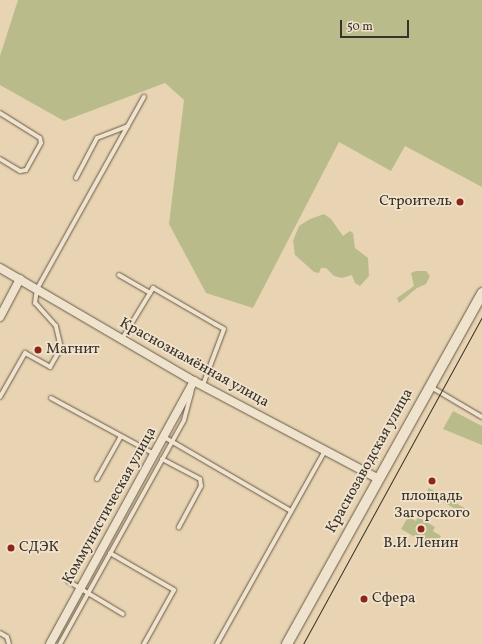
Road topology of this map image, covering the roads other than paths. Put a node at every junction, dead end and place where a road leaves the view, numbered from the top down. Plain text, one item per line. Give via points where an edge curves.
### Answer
1 (144, 97) dead end
2 (0, 113) edge
3 (129, 126) junction
4 (0, 159) edge
5 (76, 178) dead end
6 (0, 268) edge
7 (119, 275) dead end
8 (20, 279) junction
9 (37, 289) junction
10 (150, 293) junction
11 (482, 293) edge
12 (0, 317) edge
13 (122, 339) junction
14 (194, 381) junction
15 (203, 385) junction
16 (429, 386) junction
17 (0, 397) edge
18 (52, 398) dead end
19 (482, 417) edge
20 (121, 436) junction
21 (164, 437) junction
22 (172, 442) junction
23 (325, 451) junction
24 (154, 454) junction
25 (162, 459) junction
26 (376, 478) junction
27 (97, 479) dead end
28 (291, 511) junction
29 (178, 527) dead end
30 (110, 553) junction
31 (68, 581) dead end
32 (80, 589) junction
33 (88, 593) junction
34 (123, 614) dead end
35 (0, 633) edge
36 (8, 644) edge
37 (50, 644) edge
38 (60, 644) edge
39 (144, 644) edge
40 (217, 644) edge
41 (286, 644) edge

1 - 3 lane
2 - 4 lane via 40,138 41,143 26,170 20,171
3 - 5 lane via 97,138
3 - 9 lane
6 - 8 street, Краснознамённая улица
7 - 10 lane
8 - 9 street, Краснознамённая улица
8 - 12 street
9 - 13 street, Краснознамённая улица
9 - 17 lane via 35,303 56,326 61,348 50,367 25,353
10 - 13 lane
10 - 15 lane via 153,288 224,329
11 - 16 street, Краснозаводская улица
13 - 14 street, Краснознамённая улица
14 - 15 street, Краснознамённая улица
14 - 21 street, Коммунистическая улица
14 - 22 lane via 184,420
15 - 23 street, Краснознамённая улица
16 - 19 lane
16 - 26 street, Краснозаводская улица
18 - 20 lane
20 - 24 lane
20 - 27 lane
21 - 22 lane
21 - 24 street, Коммунистическая улица
22 - 25 lane
22 - 28 lane
23 - 26 street, Краснознамённая улица
23 - 28 lane
24 - 32 street, Коммунистическая улица
25 - 29 lane via 200,479 201,486
25 - 30 lane
26 - 41 street, Краснозаводская улица
28 - 40 lane
30 - 33 lane
30 - 39 lane via 174,590
31 - 32 lane
32 - 33 lane
32 - 37 street, Коммунистическая улица
33 - 34 lane
33 - 38 lane
35 - 36 lane via 7,638

